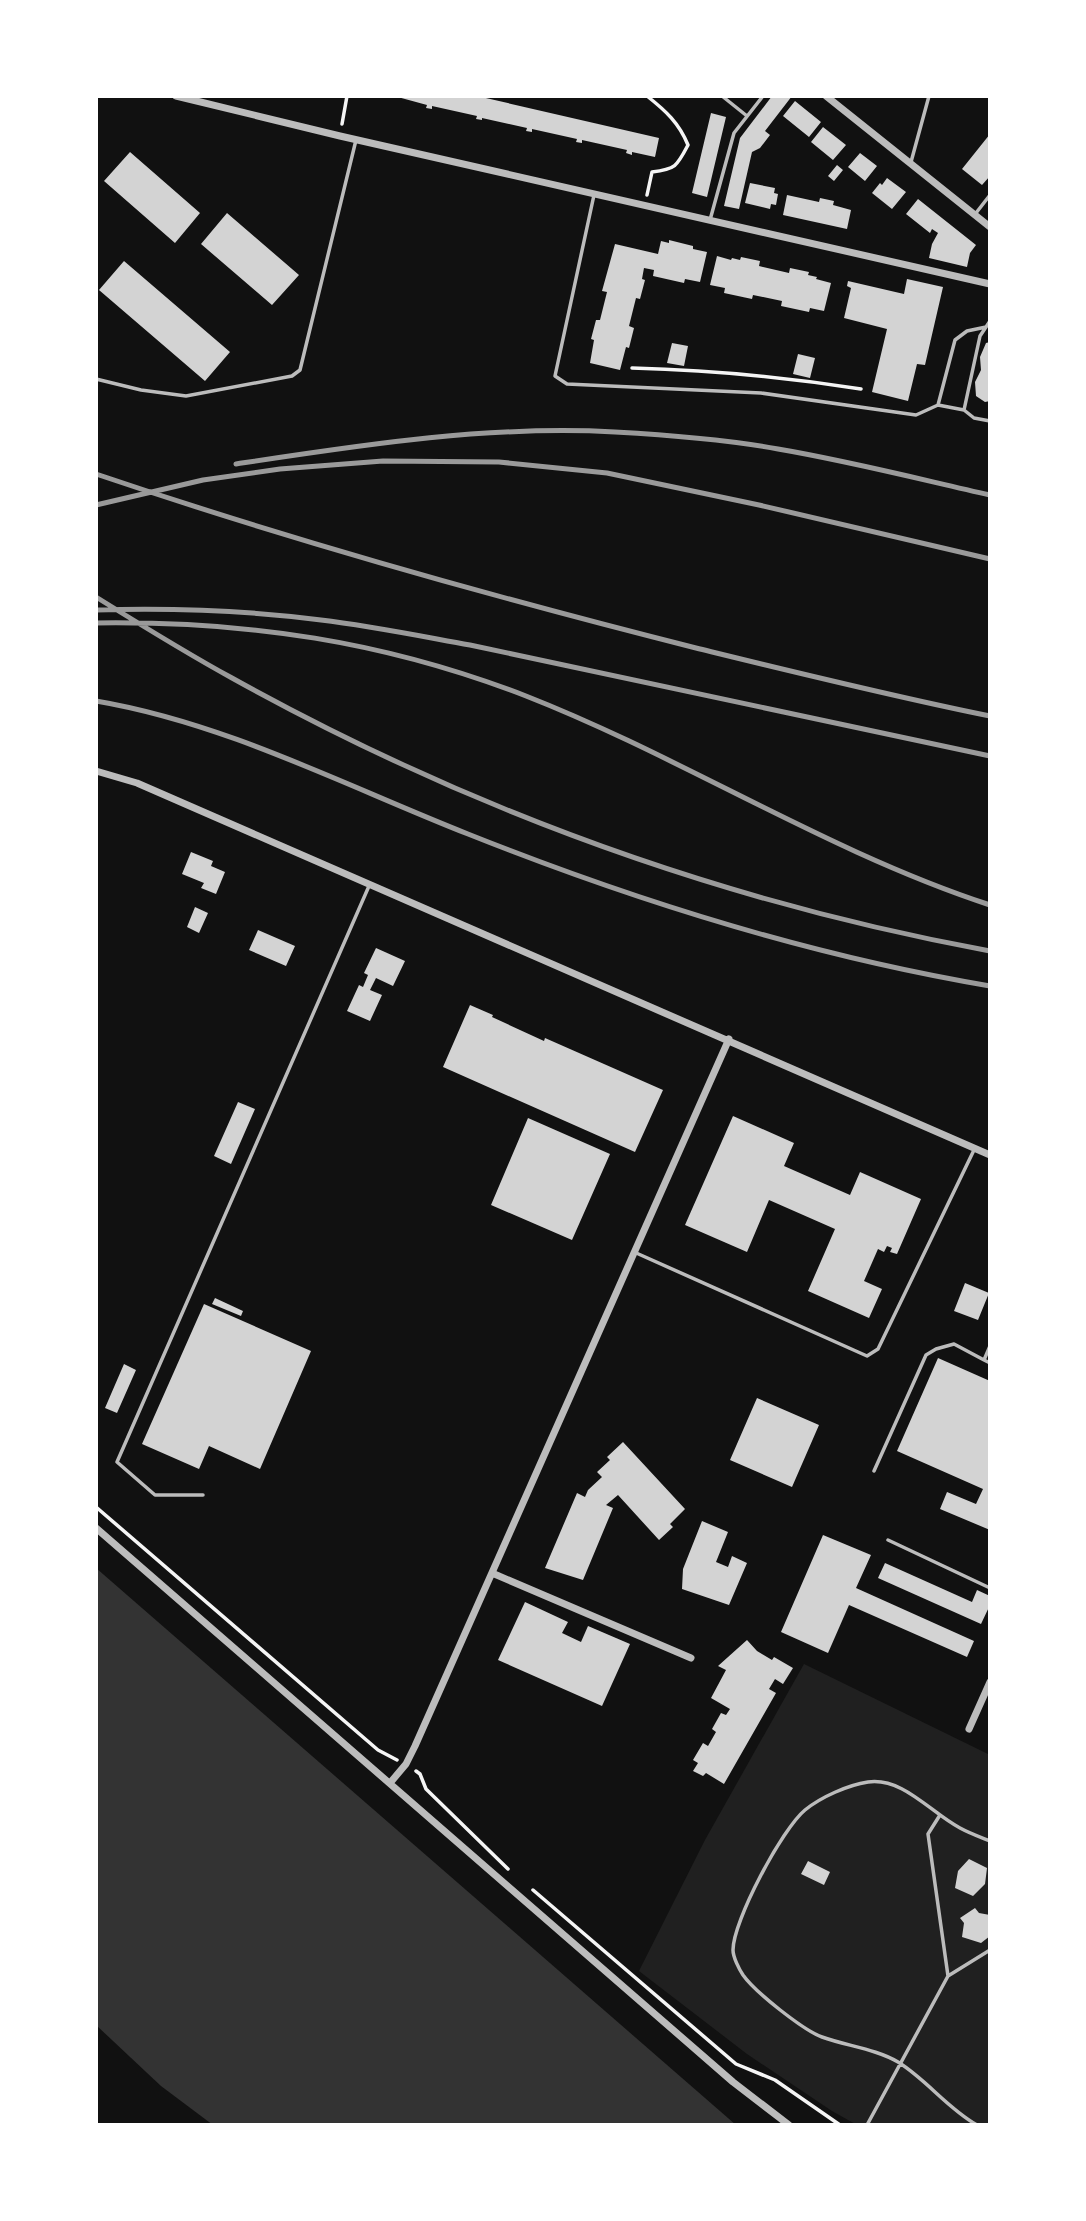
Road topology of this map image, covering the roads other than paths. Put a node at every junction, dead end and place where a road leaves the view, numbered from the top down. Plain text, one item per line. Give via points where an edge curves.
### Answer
1 (176, 96) edge
2 (722, 96) edge
3 (764, 96) edge
4 (825, 96) edge
5 (929, 96) edge
6 (747, 116) junction
7 (356, 140) junction
8 (911, 164) junction
9 (594, 193) junction
10 (990, 195) edge
11 (974, 215) junction
12 (710, 220) junction
13 (990, 227) edge
14 (990, 284) edge
15 (990, 321) edge
16 (986, 327) junction
17 (96, 379) edge
18 (938, 405) junction
19 (964, 410) junction
20 (990, 421) edge
21 (96, 771) edge
22 (370, 884) junction
23 (729, 1039) junction
24 (975, 1148) junction
25 (990, 1155) edge
26 (634, 1252) junction
27 (990, 1346) edge
28 (984, 1360) junction
29 (990, 1363) edge
30 (874, 1471) dead end
31 (203, 1495) dead end
32 (96, 1528) edge
33 (888, 1540) dead end
34 (492, 1573) junction
35 (990, 1588) edge
36 (691, 1658) dead end
37 (990, 1682) edge
38 (969, 1729) dead end
39 (390, 1783) junction
40 (940, 1815) junction
41 (990, 1841) edge
42 (990, 1950) edge
43 (948, 1976) junction
44 (901, 2065) junction
45 (789, 2125) edge
46 (866, 2125) edge
47 (977, 2125) edge

1 - 7 street
2 - 6 lane
3 - 6 lane
4 - 8 street
5 - 8 lane
6 - 12 lane via 734,133
7 - 9 street
7 - 17 lane via 300,370 292,376 186,396
8 - 11 street
9 - 12 street
9 - 18 lane via 555,376 567,384 761,393 916,415
10 - 11 lane
11 - 13 street
12 - 14 street
15 - 16 lane
16 - 18 lane via 967,331 955,340
16 - 19 lane
18 - 19 lane
19 - 20 lane
21 - 22 street via 137,783
22 - 23 street
22 - 31 lane via 117,1462 155,1495
23 - 24 street
23 - 26 street
24 - 25 street
24 - 26 lane via 878,1349 867,1356
26 - 34 street
27 - 28 lane
28 - 29 lane
28 - 30 lane via 954,1344 926,1354
32 - 39 street
33 - 35 lane
34 - 36 street
34 - 39 street via 405,1764
37 - 38 street
39 - 45 street via 733,2082
40 - 41 lane
40 - 43 lane via 928,1834
40 - 44 lane via 893,1783 868,1782 806,1809 788,1827 760,1876 734,1944 743,1975 792,2018 819,2036
42 - 43 lane
43 - 44 lane
44 - 46 lane
44 - 47 lane

